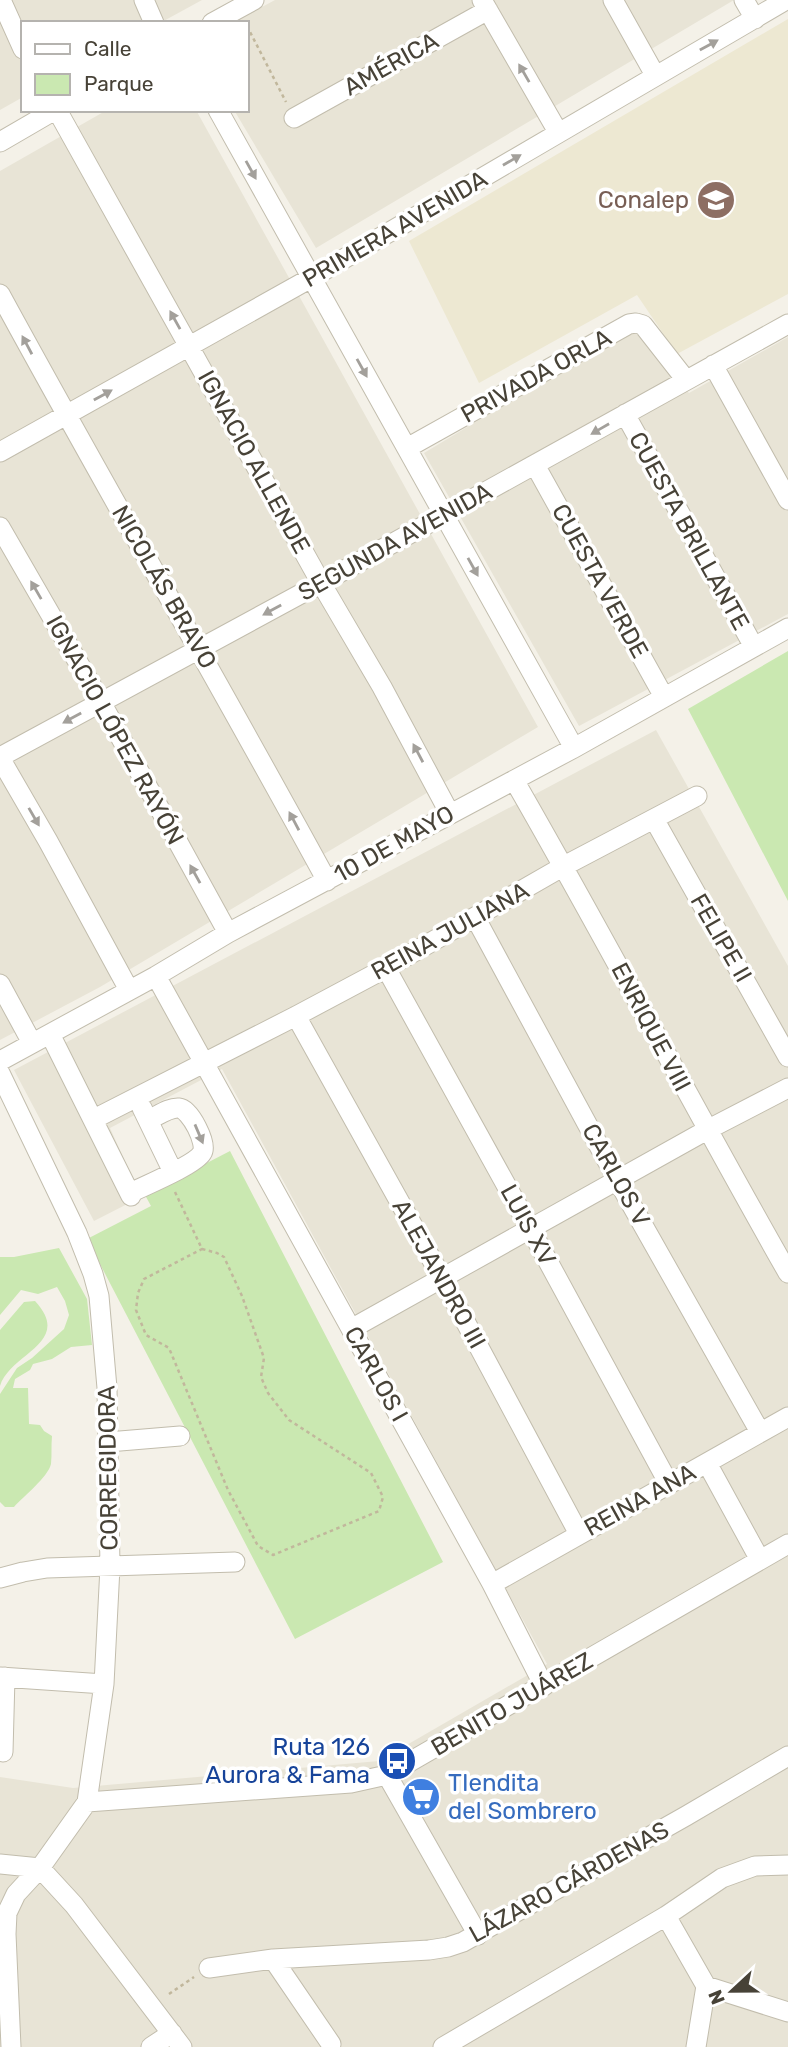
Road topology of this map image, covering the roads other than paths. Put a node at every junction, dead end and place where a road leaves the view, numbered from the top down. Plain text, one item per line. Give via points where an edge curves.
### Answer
1 (1, 0) edge
2 (145, 0) edge
3 (254, 0) edge
4 (613, 0) edge
5 (744, 0) edge
6 (786, 0) edge
7 (485, 5) edge
8 (755, 19) junction
9 (154, 21) edge
10 (216, 21) edge
11 (21, 45) edge
12 (655, 75) junction
13 (52, 112) edge
14 (57, 112) edge
15 (219, 112) edge
16 (294, 118) road end
17 (558, 132) junction
18 (0, 142) edge
19 (311, 278) junction
20 (0, 294) edge
21 (788, 324) edge
22 (190, 347) junction
23 (713, 365) junction
24 (686, 380) junction
25 (625, 414) junction
26 (66, 415) junction
27 (407, 448) junction
28 (0, 452) edge
29 (535, 465) junction
30 (788, 500) edge
31 (444, 514) junction
32 (0, 527) edge
33 (321, 583) junction
34 (788, 628) edge
35 (754, 648) junction
36 (200, 649) junction
37 (664, 697) junction
38 (101, 702) junction
39 (573, 748) junction
40 (0, 758) edge
41 (514, 780) junction
42 (697, 796) dead end
43 (450, 814) junction
44 (654, 819) junction
45 (564, 866) junction
46 (327, 881) junction
47 (475, 917) junction
48 (228, 933) junction
49 (386, 968) junction
50 (156, 976) junction
51 (0, 984) edge
52 (130, 990) junction
53 (296, 1016) junction
54 (50, 1034) junction
55 (32, 1043) junction
56 (788, 1057) edge
57 (0, 1060) edge
58 (204, 1064) junction
59 (0, 1073) edge
60 (788, 1088) edge
61 (137, 1098) junction
62 (94, 1119) junction
63 (148, 1120) junction
64 (707, 1130) junction
65 (170, 1173) junction
66 (618, 1181) junction
67 (531, 1230) junction
68 (788, 1273) edge
69 (442, 1278) junction
70 (351, 1329) junction
71 (788, 1417) edge
72 (760, 1432) junction
73 (180, 1436) dead end
74 (108, 1442) junction
75 (707, 1463) junction
76 (669, 1484) junction
77 (579, 1534) junction
78 (788, 1544) edge
79 (760, 1560) junction
80 (235, 1562) dead end
81 (110, 1567) junction
82 (0, 1578) edge
83 (492, 1584) junction
84 (3, 1677) edge
85 (104, 1684) junction
86 (544, 1686) junction
87 (3, 1752) dead end
88 (788, 1756) edge
89 (387, 1775) junction
90 (87, 1802) junction
91 (0, 1864) edge
92 (788, 1865) edge
93 (40, 1868) junction
94 (666, 1916) junction
95 (478, 1935) junction
96 (273, 1959) junction
97 (208, 1968) road end
98 (706, 1986) junction
99 (788, 2012) edge
100 (177, 2040) edge
101 (331, 2044) dead end
102 (11, 2047) edge
103 (151, 2047) edge
104 (443, 2047) edge
105 (696, 2047) edge

1 - 11 street
2 - 9 street
3 - 10 street
4 - 12 street
5 - 8 street
6 - 8 street, PRIMERA AVENIDA
7 - 16 street, AMÉRICA
17 -> 7 street
12 -> 8 street, PRIMERA AVENIDA
12 - 17 street, PRIMERA AVENIDA
13 - 18 street
22 -> 14 street, IGNACIO ALLENDE
15 -> 19 street
19 -> 17 street, PRIMERA AVENIDA
19 - 22 street, PRIMERA AVENIDA
19 -> 27 street
26 -> 20 street, NICOLÁS BRAVO
21 - 23 street, SEGUNDA AVENIDA
26 -> 22 street, PRIMERA AVENIDA
22 - 33 street, IGNACIO ALLENDE
23 - 24 street, SEGUNDA AVENIDA
23 - 30 street
24 - 25 street, SEGUNDA AVENIDA
24 - 27 street, PRIVADA ORLA via 643,325 629,324
25 -> 29 street, SEGUNDA AVENIDA
25 - 35 street, CUESTA BRILLANTE
26 - 28 street, PRIMERA AVENIDA
26 - 36 street, NICOLÁS BRAVO
27 - 31 street
29 - 31 street, SEGUNDA AVENIDA
29 - 37 street, CUESTA VERDE
31 - 33 street, SEGUNDA AVENIDA
31 -> 39 street
38 -> 32 street, IGNACIO LÓPEZ RAYÓN
33 -> 36 street, SEGUNDA AVENIDA
43 -> 33 street, IGNACIO ALLENDE
34 - 35 street, 10 DE MAYO
35 - 37 street, 10 DE MAYO
36 - 38 street, SEGUNDA AVENIDA
46 -> 36 street, NICOLÁS BRAVO
37 - 39 street, 10 DE MAYO
38 -> 40 street, SEGUNDA AVENIDA
48 -> 38 street, IGNACIO LÓPEZ RAYÓN
39 - 41 street, 10 DE MAYO
40 -> 52 street
41 - 43 street, 10 DE MAYO
41 - 45 street, ENRIQUE VIII
42 - 44 street, REINA JULIANA
43 - 46 street, 10 DE MAYO
44 - 45 street, REINA JULIANA
44 - 56 street, FELIPE II
45 - 47 street, REINA JULIANA
45 - 64 street, ENRIQUE VIII
46 - 48 street, 10 DE MAYO
47 - 49 street, REINA JULIANA
47 - 66 street, CARLOS V
48 - 50 street, 10 DE MAYO
49 - 53 street, REINA JULIANA
49 - 67 street, LUIS XV
50 - 52 street, 10 DE MAYO
50 - 58 street, CARLOS I
51 - 55 street
52 - 54 street, 10 DE MAYO
53 - 58 street, REINA JULIANA
53 - 69 street, ALEJANDRO III
54 - 55 street, 10 DE MAYO
54 - 62 street
55 - 57 street, 10 DE MAYO
58 - 61 street, REINA JULIANA
58 - 70 street, CARLOS I
59 - 74 street, CORREGIDORA via 93,1274 103,1319
60 - 64 street
61 - 62 street, REINA JULIANA
61 - 63 street
62 - 65 street via 130,1194
63 - 65 street
63 -> 65 street via 180,1108 191,1117 203,1141 202,1154
64 - 66 street
64 - 68 street, ENRIQUE VIII
66 - 67 street
66 - 72 street, CARLOS V
67 - 69 street
67 - 76 street, LUIS XV
69 - 70 street
69 - 77 street, ALEJANDRO III
70 - 83 street, CARLOS I
71 - 72 street, REINA ANA
72 - 75 street, REINA ANA
73 - 74 street
74 - 81 street, CORREGIDORA
75 - 76 street, REINA ANA
75 - 79 street
76 - 77 street, REINA ANA
77 - 83 street, REINA ANA
78 - 79 street, BENITO JUÁREZ
79 - 86 street, BENITO JUÁREZ
80 - 81 street
81 - 82 street via 47,1568
81 - 85 street, CORREGIDORA
83 - 86 street, CARLOS I
84 - 85 street
84 - 87 street
85 - 90 street, CORREGIDORA
86 - 89 street, BENITO JUÁREZ
88 - 95 street, LÁZARO CÁRDENAS
89 - 90 street, BENITO JUÁREZ via 351,1783
89 - 95 street
90 - 93 street, CORREGIDORA
91 - 93 street
92 - 94 street via 738,1871
93 - 100 street via 74,1905
93 - 102 street, CORREGIDORA via 16,1894 7,1913
94 - 98 street
94 - 104 street
95 - 96 street, LÁZARO CÁRDENAS via 429,1950
96 - 97 street, LÁZARO CÁRDENAS
96 - 101 street
98 - 99 street
98 - 105 street
100 - 103 street

